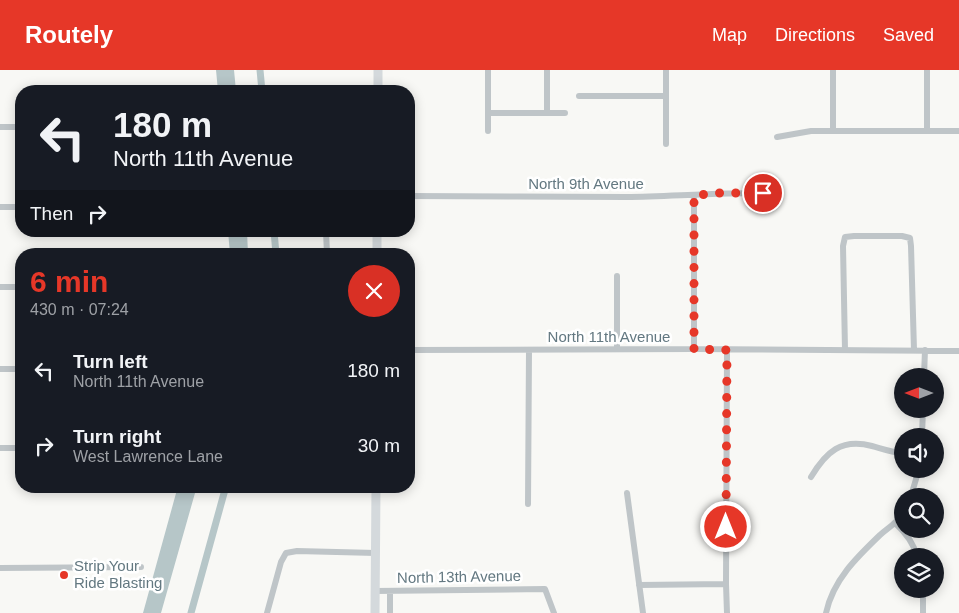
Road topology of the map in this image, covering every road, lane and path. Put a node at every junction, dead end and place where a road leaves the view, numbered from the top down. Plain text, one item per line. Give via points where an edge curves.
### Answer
1 (378, 70) edge
2 (488, 70) edge
3 (547, 70) edge
4 (666, 70) edge
5 (834, 70) edge
6 (927, 70) edge
7 (378, 85) edge
8 (579, 96) dead end
9 (666, 96) junction
10 (488, 113) junction
11 (547, 113) junction
12 (565, 113) dead end
13 (0, 127) edge
14 (15, 127) edge
15 (833, 130) junction
16 (927, 131) junction
17 (959, 131) edge
18 (488, 132) dead end
19 (777, 137) dead end
20 (666, 144) dead end
21 (763, 193) dead end
22 (415, 196) edge
23 (694, 196) junction
24 (15, 207) edge
25 (0, 208) edge
26 (617, 276) dead end
27 (0, 287) edge
28 (15, 287) edge
29 (617, 349) junction
30 (694, 349) junction
31 (415, 350) edge
32 (529, 350) junction
33 (727, 350) junction
34 (845, 350) junction
35 (914, 350) junction
36 (925, 350) junction
37 (959, 351) edge
38 (924, 368) edge
39 (0, 369) edge
40 (15, 369) edge
41 (0, 448) edge
42 (15, 448) edge
43 (894, 452) edge
44 (811, 477) dead end
45 (376, 493) edge
46 (627, 493) dead end
47 (528, 504) dead end
48 (894, 525) edge
49 (376, 553) junction
50 (0, 568) edge
51 (141, 568) dead end
52 (726, 584) junction
53 (639, 585) junction
54 (375, 591) junction
55 (390, 591) junction
56 (923, 598) edge
57 (267, 613) edge
58 (375, 613) edge
59 (390, 613) edge
60 (554, 613) edge
61 (643, 613) edge
62 (727, 613) edge
63 (826, 613) edge
64 (923, 613) edge

1 - 7 main road
2 - 10 street
3 - 11 street
4 - 9 street
5 - 15 street
6 - 16 street
8 - 9 street
9 - 20 street
10 - 11 street
10 - 18 street
11 - 12 street
13 - 14 street
15 - 16 street
15 - 19 street
16 - 17 street
21 - 23 street, North 9th Avenue
22 - 23 street, North 9th Avenue
23 - 30 street
24 - 25 street
26 - 29 street
27 - 28 street
29 - 30 street, North 11th Avenue
29 - 32 street, North 11th Avenue
30 - 33 street, North 11th Avenue
31 - 32 street, North 11th Avenue
32 - 47 street
33 - 34 street, North 11th Avenue
33 - 52 street
34 - 35 street, North 11th Avenue
34 - 35 street via 845,237 902,236 910,238 911,246
35 - 36 street, North 11th Avenue
36 - 37 street, North 11th Avenue
36 - 38 street
39 - 40 street
41 - 42 street
43 - 44 street via 850,444 832,450
45 - 49 main road
46 - 53 street
48 - 63 street via 845,572
49 - 54 main road
49 - 57 street via 286,553
50 - 51 street
52 - 53 street
52 - 62 street
53 - 61 street
54 - 55 street, North 13th Avenue
54 - 58 main road
55 - 59 street
55 - 60 street, North 13th Avenue via 545,589
56 - 64 street

